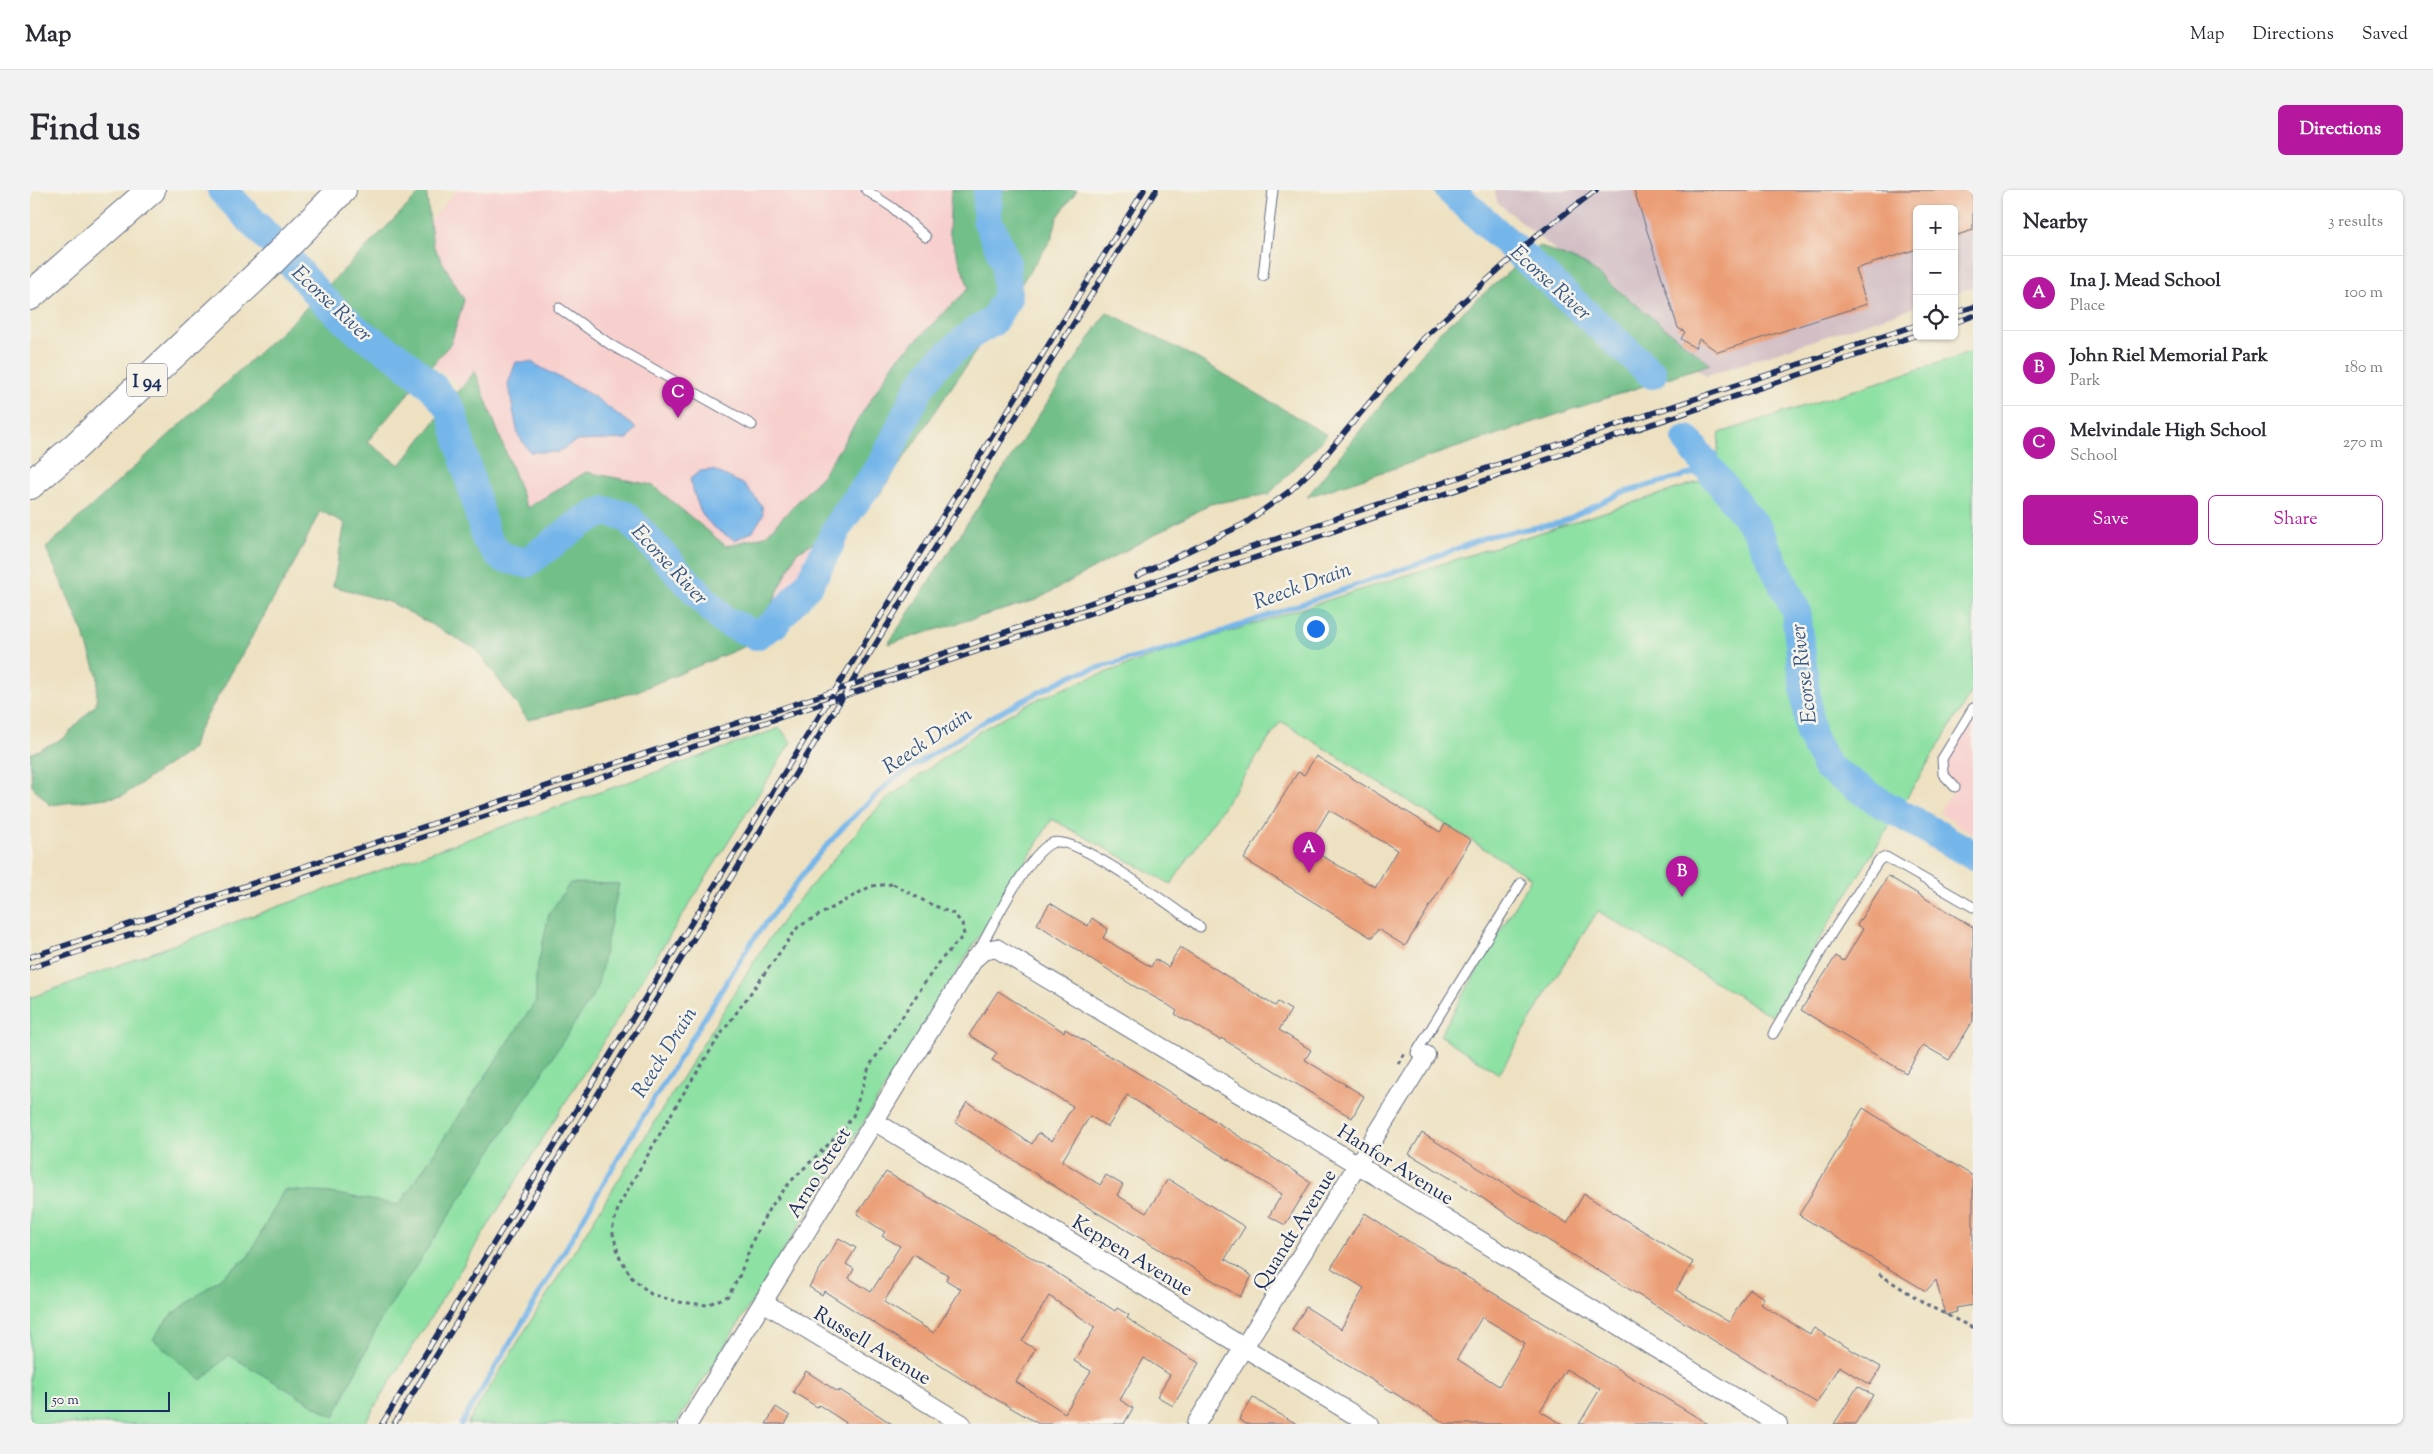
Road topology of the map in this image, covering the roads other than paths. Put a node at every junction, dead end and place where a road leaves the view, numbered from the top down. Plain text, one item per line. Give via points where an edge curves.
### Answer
1 (151, 190) edge
2 (342, 190) edge
3 (866, 190) edge
4 (1272, 190) edge
5 (926, 237) dead end
6 (1263, 276) dead end
7 (30, 296) edge
8 (559, 308) dead end
9 (752, 425) dead end
10 (30, 485) edge
11 (1973, 708) edge
12 (1955, 787) dead end
13 (1521, 883) dead end
14 (1973, 907) edge
15 (1200, 927) dead end
16 (983, 952) junction
17 (1772, 1034) dead end
18 (1421, 1054) joint
19 (874, 1122) junction
20 (1358, 1165) junction
21 (763, 1302) junction
22 (1244, 1347) junction
23 (688, 1424) edge
24 (962, 1424) edge
25 (1196, 1424) edge
26 (1369, 1424) edge
27 (1778, 1424) edge

1 - 7 highway
2 - 10 highway, I 94 via 262,272 74,448
3 - 5 lane
4 - 6 lane
8 - 9 lane via 611,345
11 - 12 lane via 1942,759 1943,774
13 - 18 lane
14 - 17 lane via 1886,857 1879,860
15 - 16 lane via 1095,855 1054,842 1040,850 1002,906
16 - 19 street, Arno Street
16 - 20 street, Hanfor Avenue via 1000,949
18 - 20 street, Quandt Avenue
19 - 21 street, Arno Street
19 - 22 street, Keppen Avenue
20 - 22 street, Quandt Avenue
20 - 27 street, Hanfor Avenue
21 - 23 street, Arno Street
21 - 24 street, Russell Avenue
22 - 25 street, Quandt Avenue
22 - 26 street, Keppen Avenue

